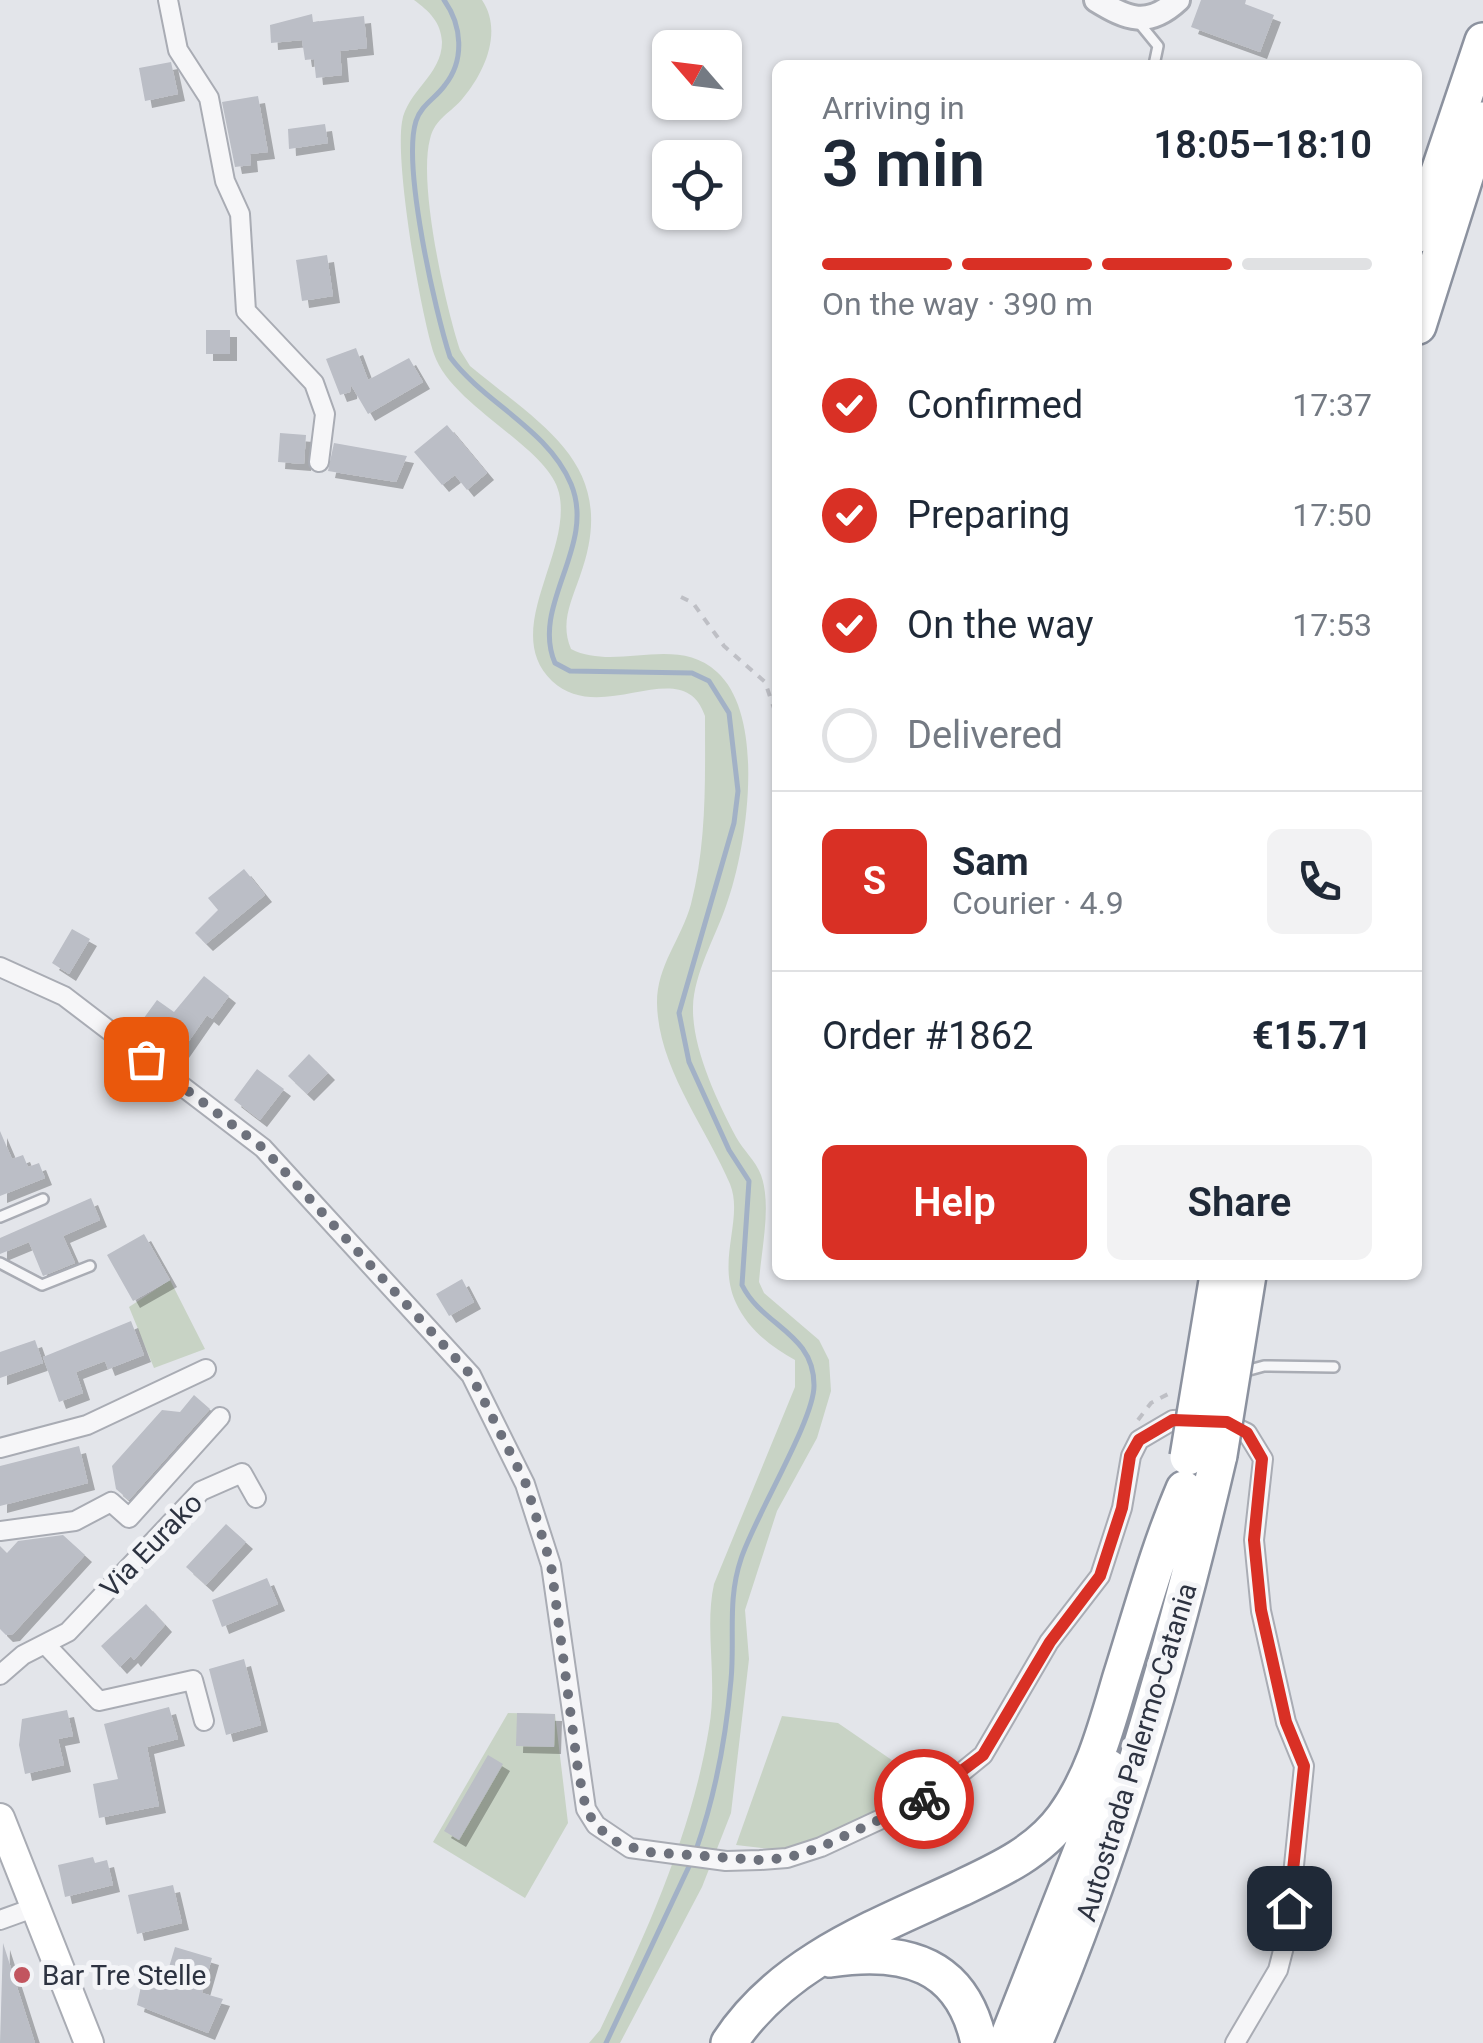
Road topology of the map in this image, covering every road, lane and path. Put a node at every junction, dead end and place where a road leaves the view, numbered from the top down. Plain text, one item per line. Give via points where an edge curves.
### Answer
1 (168, 0) edge
2 (1096, 0) edge
3 (1178, 0) edge
4 (1134, 20) junction
5 (1483, 40) edge
6 (1155, 60) edge
7 (1483, 120) edge
8 (1422, 222) edge
9 (1422, 313) edge
10 (319, 462) dead end
11 (681, 597) dead end
12 (772, 702) edge
13 (0, 966) edge
14 (44, 1199) dead end
15 (0, 1217) edge
16 (0, 1263) edge
17 (90, 1266) dead end
18 (1217, 1280) edge
19 (1247, 1280) edge
20 (206, 1368) dead end
21 (1334, 1368) dead end
22 (1177, 1390) joint
23 (220, 1417) dead end
24 (1139, 1440) junction
25 (0, 1448) edge
26 (1197, 1467) junction
27 (256, 1498) dead end
28 (0, 1531) edge
29 (46, 1645) junction
30 (0, 1675) edge
31 (204, 1721) dead end
32 (1127, 1800) junction
33 (0, 1818) edge
34 (36, 1907) junction
35 (0, 1920) edge
36 (819, 1960) junction
37 (88, 2043) edge
38 (730, 2043) edge
39 (979, 2043) edge
40 (1006, 2043) edge
41 (1034, 2043) edge
42 (1050, 2043) edge
43 (1235, 2043) edge

1 - 10 street via 178,50 208,98 240,214 246,311 314,383 325,414
2 - 4 street
3 - 4 street via 1149,20
4 - 6 lane via 1158,46
5 - 8 highway
7 - 9 highway
11 - 12 path via 765,682
13 - 24 street via 64,996 263,1148 471,1375 526,1484 551,1565 586,1809 617,1842 726,1861 787,1858 935,1794 983,1755 1050,1642 1100,1576
14 - 15 lane
16 - 17 lane via 42,1284
18 - 26 highway, bridge
19 - 26 highway, bridge
20 - 25 street via 87,1425
21 - 22 lane via 1264,1366
22 - 24 path via 1141,1413 1134,1428
23 - 28 street via 129,1518 111,1502 75,1520
24 - 43 street via 1173,1420 1205,1418 1247,1433 1262,1459 1254,1540 1261,1610 1286,1722 1304,1766 1287,1935 1278,1970
26 - 32 highway, Autostrada Palermo-Catania via 1169,1660
26 - 36 highway via 1164,1536 1099,1751 1065,1816 1013,1863
26 - 40 highway, Autostrada Palermo-Catania via 1089,1832
27 - 29 street, Via Eurako via 242,1473 201,1491 68,1632
29 - 30 street, Via Eurako
29 - 31 street via 99,1701 193,1680
32 - 41 highway, Autostrada Palermo-Catania
32 - 42 highway via 1110,1884
33 - 34 main road
34 - 35 street
34 - 37 main road
36 - 38 highway via 772,1990
36 - 39 highway via 868,1953 906,1957 928,1968 950,1981 965,2002

